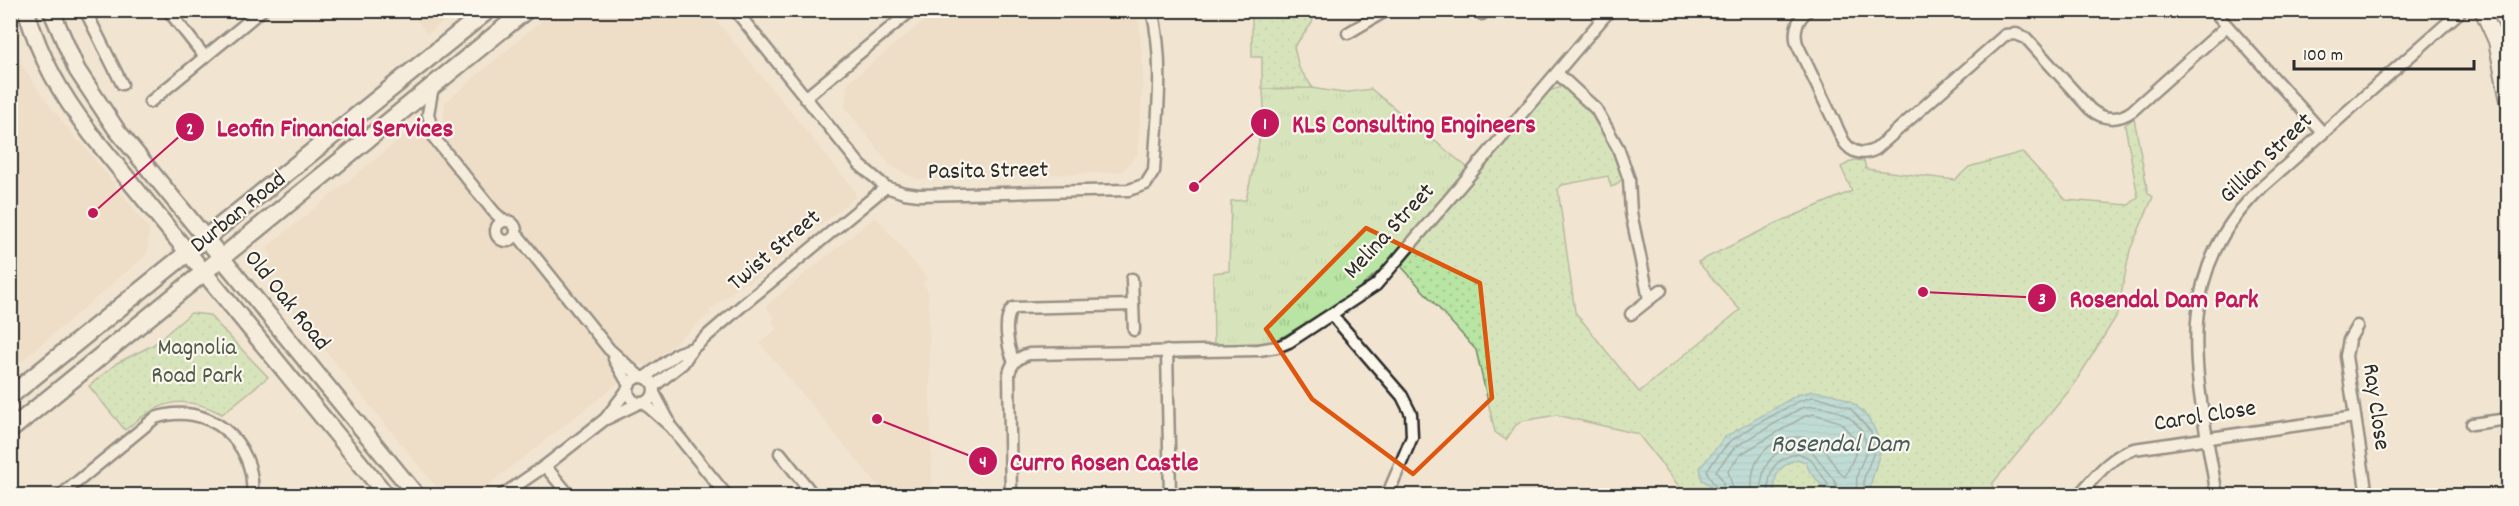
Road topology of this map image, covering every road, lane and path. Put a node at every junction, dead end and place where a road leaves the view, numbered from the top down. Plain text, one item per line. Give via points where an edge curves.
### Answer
1 (20, 10) edge
2 (26, 10) edge
3 (51, 10) edge
4 (85, 10) edge
5 (168, 10) edge
6 (262, 10) edge
7 (488, 10) edge
8 (526, 10) edge
9 (735, 10) edge
10 (912, 10) edge
11 (1152, 10) edge
12 (1388, 10) edge
13 (1610, 10) edge
14 (1808, 10) edge
15 (2213, 10) edge
16 (2462, 10) edge
17 (2482, 10) edge
18 (2227, 26) junction
19 (1348, 33) dead end
20 (34, 37) junction
21 (205, 57) junction
22 (1557, 73) junction
23 (122, 84) dead end
24 (434, 86) junction
25 (805, 98) junction
26 (2508, 101) edge
27 (150, 102) dead end
28 (2323, 133) junction
29 (886, 187) junction
30 (504, 220) junction
31 (514, 236) junction
32 (205, 237) junction
33 (188, 252) junction
34 (222, 258) junction
35 (205, 272) junction
36 (1132, 279) dead end
37 (1661, 290) dead end
38 (1649, 299) junction
39 (1133, 305) junction
40 (1631, 314) dead end
41 (1332, 315) junction
42 (2357, 326) dead end
43 (1134, 330) dead end
44 (693, 348) junction
45 (609, 349) junction
46 (1167, 351) junction
47 (1014, 362) junction
48 (643, 377) junction
49 (629, 387) junction
50 (654, 389) junction
51 (10, 396) edge
52 (641, 403) junction
53 (2355, 417) junction
54 (2508, 419) edge
55 (604, 420) junction
56 (2472, 424) dead end
57 (671, 427) junction
58 (10, 430) edge
59 (2207, 438) junction
60 (780, 453) dead end
61 (545, 465) junction
62 (60, 495) edge
63 (252, 495) edge
64 (387, 495) edge
65 (417, 495) edge
66 (501, 495) edge
67 (570, 495) edge
68 (727, 495) edge
69 (814, 495) edge
70 (1011, 495) edge
71 (1170, 495) edge
72 (1387, 495) edge
73 (2079, 495) edge
74 (2217, 495) edge
75 (2367, 495) edge

1 - 20 main road
2 - 20 main road, Old Oak Road
3 - 32 main road, Old Oak Road via 95,101
4 - 23 street
5 - 21 street
6 - 21 street
7 - 32 main road, Durban Road
8 - 24 main road, Durban Road
9 - 25 street, Pasita Street
10 - 25 street
11 - 29 street, Pasita Street via 1160,77 1154,171 1141,188 919,195
12 - 19 street
13 - 22 street, Melina Street
14 - 18 street via 1796,27 1797,44 1844,142 1863,153 1876,149 2005,35 2026,38 2090,109 2113,118 2132,111
15 - 18 street
16 - 28 street, Gillian Street
17 - 26 street via 2496,41
18 - 28 street
20 - 33 main road, Old Oak Road via 70,106
21 - 27 street
22 - 38 street via 1596,109 1618,148 1629,179 1631,213
22 - 41 street, Melina Street via 1376,285
24 - 30 street via 428,114 435,139
24 - 34 main road, Durban Road
25 - 29 street, Pasita Street via 860,165
28 - 59 street, Gillian Street via 2249,200 2220,240 2204,275 2195,340
29 - 44 street, Twist Street
30 - 31 street via 514,224
30 - 31 street via 496,227 496,235 501,240
31 - 45 street
32 - 33 main road, Durban Road
32 - 34 main road, Old Oak Road
33 - 35 main road, Old Oak Road
33 - 51 main road, Durban Road
34 - 35 main road, Durban Road
34 - 65 main road, Old Oak Road
35 - 58 main road, Durban Road
35 - 64 main road, Old Oak Road
36 - 39 street
37 - 38 street
38 - 40 street
39 - 43 street
39 - 47 street via 1013,308 1009,313 1008,345
41 - 46 street, Melina Street via 1289,342 1268,350
41 - 72 street via 1402,396 1411,414 1412,437
42 - 53 street, Ray Close via 2346,356
44 - 48 street, Twist Street via 678,353
44 - 50 street, Twist Street via 683,363
45 - 48 street
45 - 49 street
46 - 47 street, Melina Street via 1029,354
46 - 71 street
47 - 70 street via 1009,374
48 - 49 street via 633,379
48 - 50 street
49 - 52 street via 630,396
49 - 55 street
50 - 52 street via 651,399
50 - 57 street
52 - 55 street
52 - 57 street
53 - 59 street, Carol Close
53 - 75 street, Ray Close
54 - 56 street
55 - 61 street
57 - 68 street
59 - 73 street, Carol Close via 2126,452 2108,463
59 - 74 street, Gillian Street
60 - 69 street
61 - 66 street
61 - 67 street
62 - 63 street via 155,418 176,413 208,418 233,437 249,465

